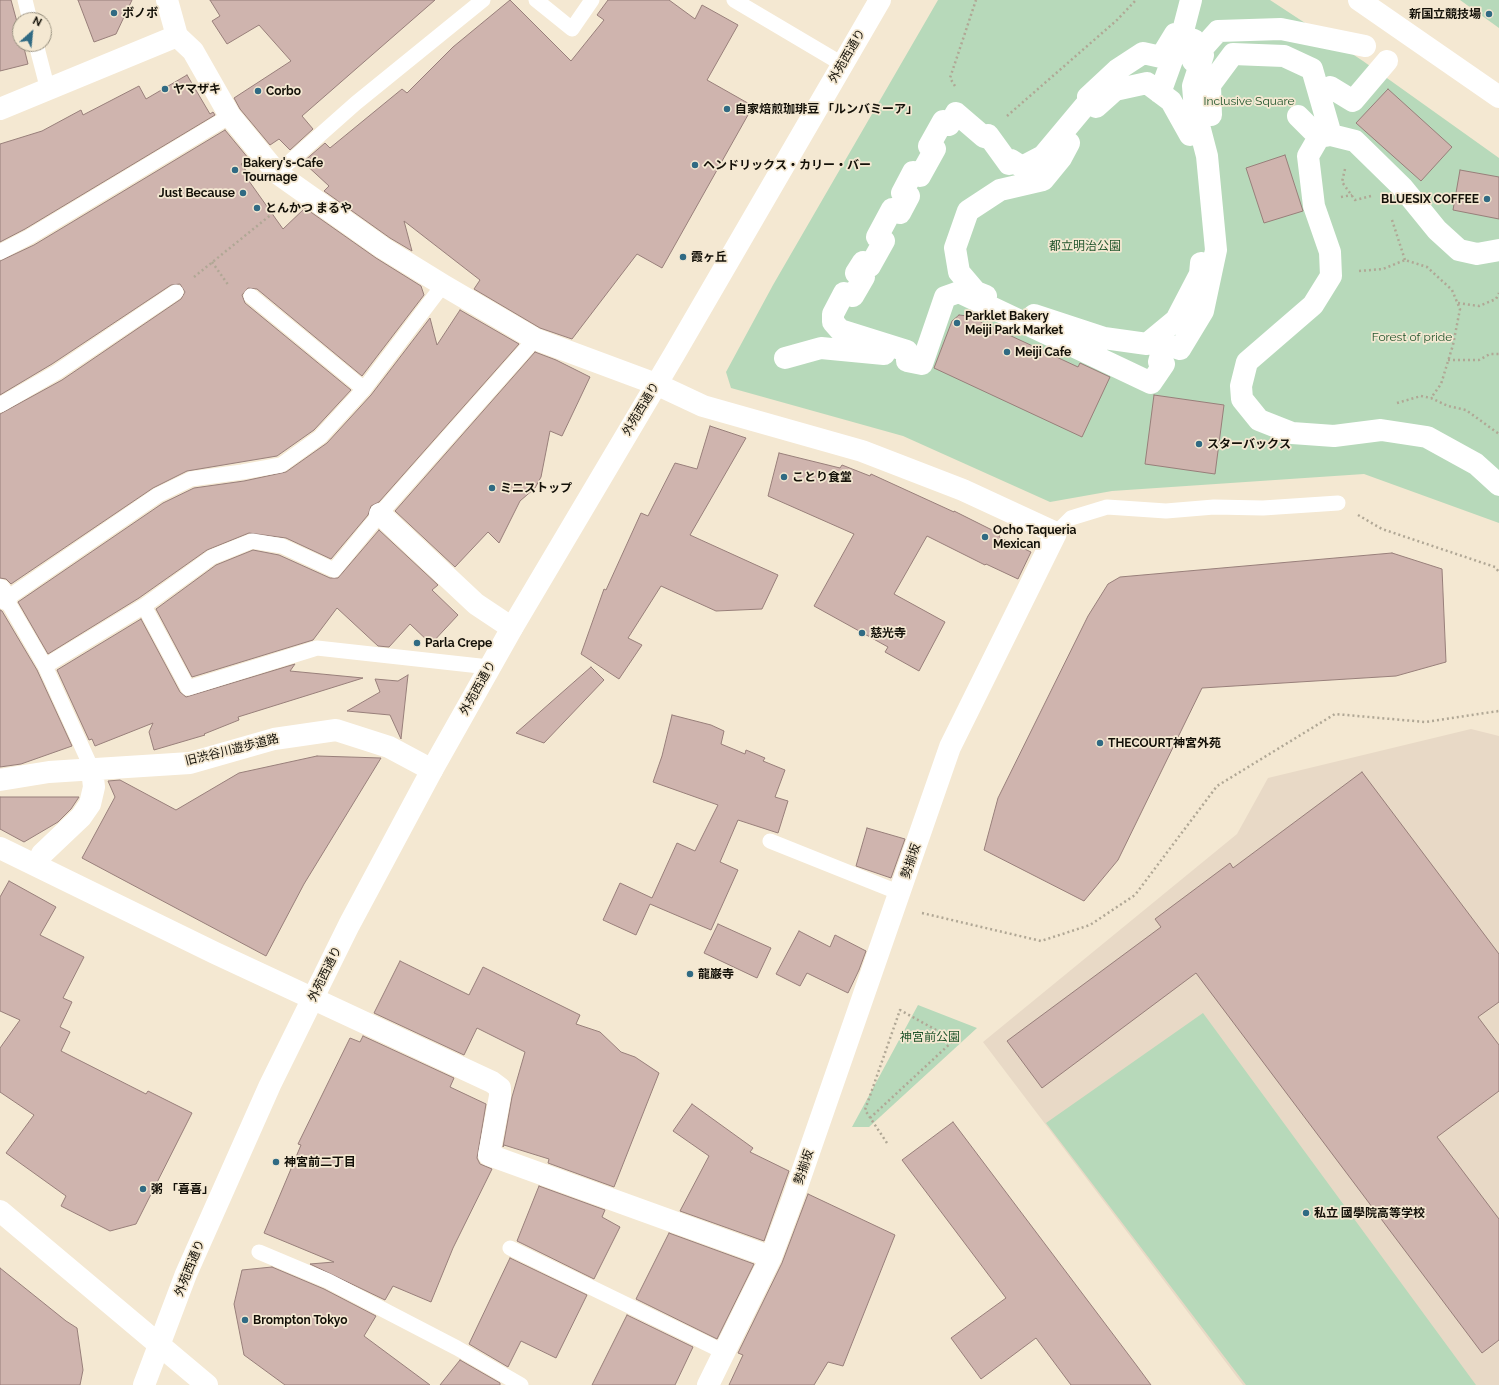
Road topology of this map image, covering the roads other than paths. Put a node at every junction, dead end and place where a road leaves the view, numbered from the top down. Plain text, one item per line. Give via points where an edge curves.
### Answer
1 (25, 0) edge
2 (166, 0) edge
3 (483, 0) edge
4 (536, 0) edge
5 (592, 0) edge
6 (734, 0) edge
7 (880, 0) edge
8 (1191, 0) edge
9 (1359, 0) edge
10 (28, 12) edge
11 (177, 36) junction
12 (1181, 36) junction
13 (1365, 46) dead end
14 (1200, 50) junction
15 (38, 52) edge
16 (1387, 61) dead end
17 (842, 64) junction
18 (48, 90) junction
19 (1160, 93) junction
20 (1499, 97) edge
21 (1322, 98) junction
22 (0, 109) edge
23 (230, 116) junction
24 (1298, 116) dead end
25 (1202, 121) junction
26 (1325, 136) junction
27 (986, 140) dead end
28 (277, 173) junction
29 (1001, 190) junction
30 (1499, 250) edge
31 (0, 252) edge
32 (959, 272) junction
33 (443, 285) junction
34 (176, 292) road end
35 (251, 296) road end
36 (535, 338) junction
37 (907, 357) junction
38 (785, 358) dead end
39 (656, 384) junction
40 (364, 389) junction
41 (0, 405) edge
42 (1499, 485) edge
43 (1338, 503) road end
44 (380, 514) junction
45 (1056, 533) junction
46 (3, 595) edge
47 (144, 606) junction
48 (512, 628) junction
49 (45, 666) junction
50 (489, 667) junction
51 (92, 769) junction
52 (432, 770) junction
53 (0, 780) edge
54 (770, 841) dead end
55 (0, 848) edge
56 (37, 866) junction
57 (898, 900) junction
58 (0, 1211) edge
59 (510, 1248) dead end
60 (259, 1252) dead end
61 (770, 1257) junction
62 (159, 1345) junction
63 (724, 1352) junction
64 (144, 1385) edge
65 (207, 1385) edge
66 (521, 1385) edge
67 (708, 1385) edge

1 - 10 lane
2 - 11 street
3 - 28 lane via 356,103
4 - 5 lane via 572,30
6 - 17 lane
7 - 17 street, 外苑西通り
8 - 12 street
9 - 20 street
11 - 18 street
11 - 23 street via 193,51
12 - 14 street via 1194,40
12 - 19 street
12 - 37 street via 1175,34 1161,57 1143,53 1121,66 1088,96 1089,101 1043,156 1022,167 1011,160 1009,164 988,135 984,137 956,113 949,125 943,121 929,146 935,149 920,176 913,172 902,193 909,196 900,213 892,209 877,237 884,241 874,260 870,266 863,262 856,273 864,277 853,296 844,293 833,314 833,322 840,330 907,351
13 - 14 street via 1281,29 1218,31
14 - 25 street via 1193,59 1185,106
15 - 18 lane
16 - 21 street via 1353,101 1330,87
17 - 39 street, 外苑西通り
18 - 22 street
19 - 25 street
19 - 29 street via 1147,83 1115,90 1080,120 1061,158 1043,180
21 - 25 street via 1312,68 1284,56 1233,54 1210,85
21 - 26 street
23 - 28 street
23 - 31 lane
24 - 26 street
25 - 32 street via 1206,196 1200,274 1176,320 1148,344 1104,338 1022,312 976,292
25 - 37 street via 1216,250 1203,311 1180,349 1164,344 1159,362 1164,364 1151,383 959,292 945,296 922,364 907,361
26 - 30 street via 1354,141 1360,146 1402,187 1437,230 1459,250 1477,254
26 - 42 street via 1308,156 1314,206 1330,252 1331,276 1314,305 1247,362 1241,386 1242,399 1259,420 1292,433 1334,436 1381,430 1427,437 1476,464
27 - 29 street
28 - 33 street via 383,248
29 - 32 street via 968,211 955,248
32 - 37 street via 946,279 917,356
33 - 36 street
33 - 40 lane
34 - 41 lane via 57,372
35 - 40 lane
36 - 39 street
36 - 44 lane
37 - 38 street via 821,348
39 - 45 street via 703,406 862,451 963,490
39 - 48 street, 外苑西通り
40 - 46 lane via 320,437 281,464 190,479 158,496
43 - 45 lane via 1166,511 1107,507 1071,518
44 - 47 lane via 334,570 282,546 252,541 212,558
44 - 48 street via 476,604
45 - 57 street, 勢揃坂 via 950,747
46 - 49 lane
47 - 49 lane
47 - 50 lane via 188,688 317,648
48 - 50 street, 外苑西通り
49 - 51 lane
50 - 52 street, 外苑西通り
51 - 52 street, 旧渋谷川遊歩道路 via 190,763 274,739 336,730 384,744
51 - 53 street, 旧渋谷川遊歩道路 via 50,772
51 - 56 street via 94,787 90,804 81,817 42,854
52 - 62 street, 外苑西通り via 349,925 270,1085 186,1274
54 - 57 lane
55 - 56 street
56 - 61 street via 406,1044 492,1082 500,1088 500,1096 488,1154
57 - 61 street, 勢揃坂
58 - 62 street
59 - 63 lane
60 - 66 lane via 334,1285 457,1348
61 - 63 street, 勢揃坂
62 - 64 street, 外苑西通り
62 - 65 street
63 - 67 street, 勢揃坂

